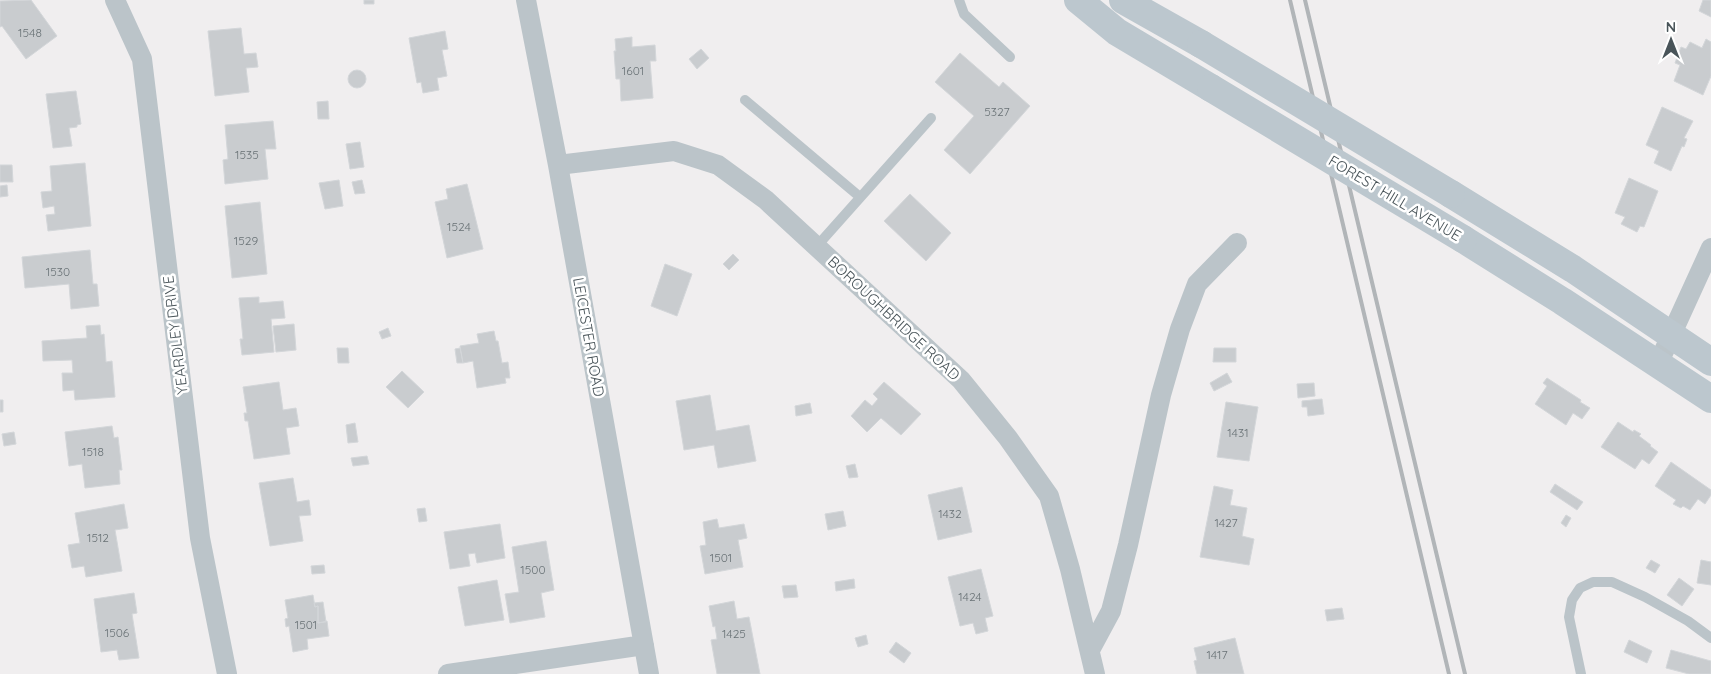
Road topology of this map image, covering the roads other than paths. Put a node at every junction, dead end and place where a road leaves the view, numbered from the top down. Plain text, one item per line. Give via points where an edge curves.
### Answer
1 (115, 0) edge
2 (526, 0) edge
3 (959, 0) edge
4 (1078, 0) edge
5 (1123, 0) edge
6 (1010, 57) dead end
7 (745, 100) dead end
8 (930, 118) dead end
9 (558, 165) junction
10 (860, 197) junction
11 (1237, 243) dead end
12 (817, 246) junction
13 (1711, 248) edge
14 (1671, 335) junction
15 (1711, 362) edge
16 (1658, 364) junction
17 (1711, 399) edge
18 (1711, 638) edge
19 (644, 645) junction
20 (1090, 650) junction
21 (227, 674) edge
22 (448, 674) edge
23 (649, 674) edge
24 (1095, 674) edge
25 (1581, 674) edge

1 - 21 street, YEARDLEY DRIVE via 142,59 200,538
2 - 9 street, LEICESTER ROAD
3 - 6 lane via 964,14
4 - 16 main road, FOREST HILL AVENUE, bridge via 1117,32 1463,238
5 - 14 main road, bridge via 1451,194
7 - 10 lane
8 - 10 lane
9 - 12 street, BOROUGHBRIDGE ROAD via 674,151 718,165 766,200
9 - 19 street, LEICESTER ROAD
10 - 12 lane
11 - 20 street via 1197,284 1180,329 1161,395 1111,611
12 - 20 street, BOROUGHBRIDGE ROAD via 961,380 1049,496
13 - 14 street
14 - 15 main road
14 - 16 street
16 - 17 main road, FOREST HILL AVENUE
18 - 25 lane via 1688,621 1633,591 1612,582 1593,582 1580,588 1572,600 1569,617
19 - 22 street
19 - 23 street, LEICESTER ROAD
20 - 24 street, BOROUGHBRIDGE ROAD

